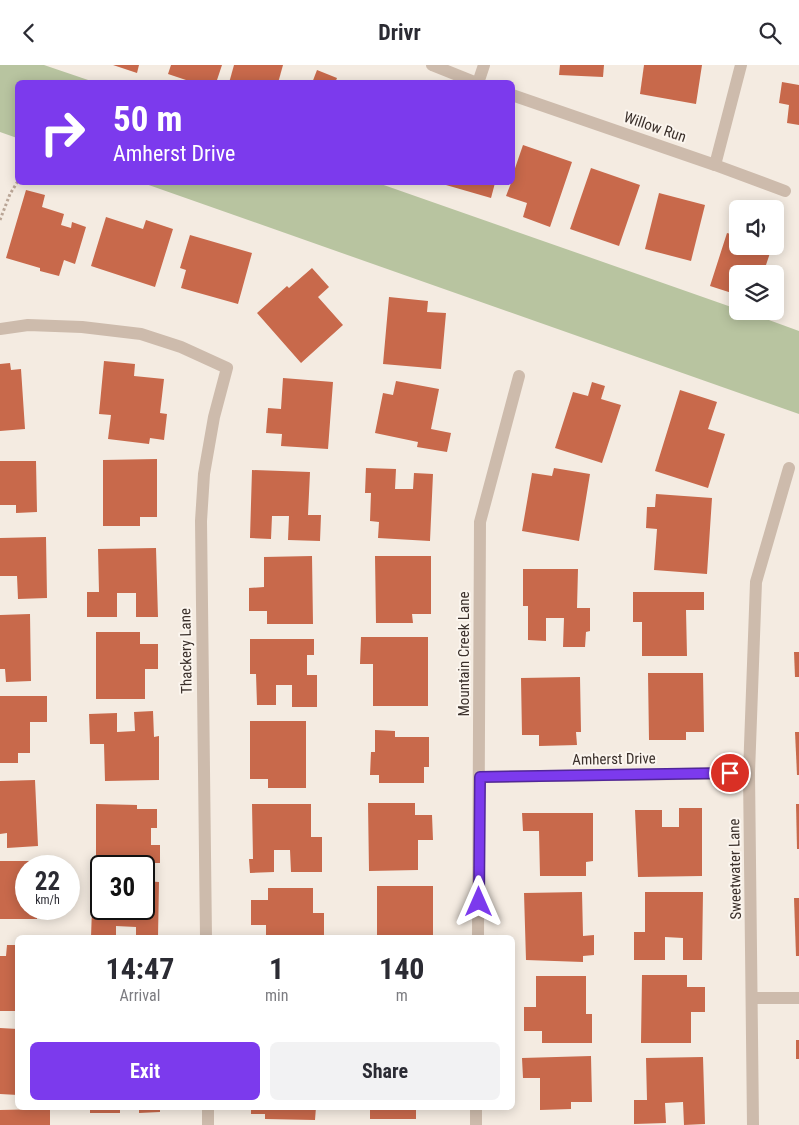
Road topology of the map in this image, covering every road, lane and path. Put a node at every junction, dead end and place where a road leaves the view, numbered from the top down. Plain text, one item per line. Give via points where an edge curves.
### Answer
1 (432, 65) edge
2 (484, 65) edge
3 (741, 65) edge
4 (470, 80) edge
5 (479, 80) edge
6 (515, 96) edge
7 (715, 165) junction
8 (15, 185) edge
9 (786, 191) dead end
10 (0, 220) edge
11 (0, 329) edge
12 (519, 376) dead end
13 (789, 468) dead end
14 (749, 773) junction
15 (480, 777) junction
16 (206, 935) edge
17 (478, 935) edge
18 (753, 998) junction
19 (799, 998) edge
20 (208, 1110) edge
21 (476, 1110) edge
22 (208, 1125) edge
23 (476, 1125) edge
24 (753, 1125) edge

1 - 4 street
2 - 5 street
3 - 7 street
6 - 7 street, Willow Run
7 - 9 street, Willow Run
8 - 10 path
11 - 16 street, Thackery Lane via 28,325 141,334 181,347 227,368 204,473 201,521
12 - 15 street, Mountain Creek Lane via 480,522
13 - 14 street, Sweetwater Lane via 756,582
14 - 15 street, Amherst Drive
14 - 18 street, Sweetwater Lane
15 - 17 street, Mountain Creek Lane
18 - 19 street
18 - 24 street, Sweetwater Lane
20 - 22 street
21 - 23 street

